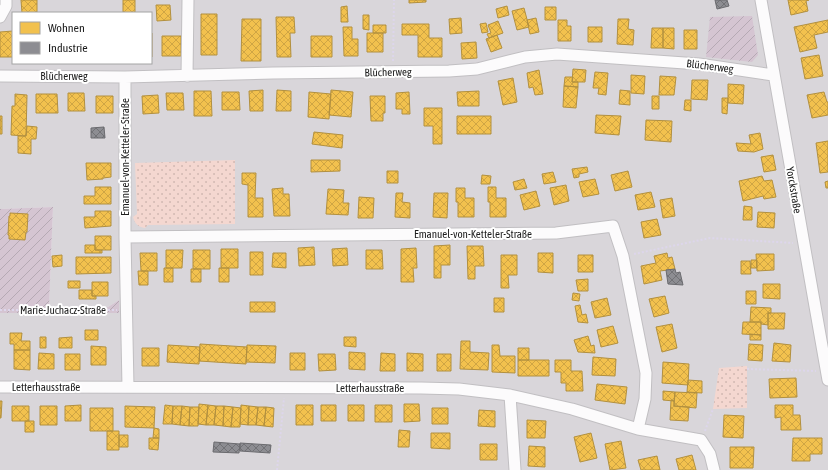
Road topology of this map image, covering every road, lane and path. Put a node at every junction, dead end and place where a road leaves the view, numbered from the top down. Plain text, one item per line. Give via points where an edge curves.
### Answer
1 (6, 0) edge
2 (188, 0) edge
3 (394, 0) edge
4 (761, 0) edge
5 (0, 17) edge
6 (393, 72) junction
7 (773, 75) junction
8 (0, 76) edge
9 (187, 76) junction
10 (125, 77) junction
11 (125, 237) junction
12 (804, 243) junction
13 (623, 256) junction
14 (0, 310) edge
15 (126, 310) junction
16 (747, 369) dead end
17 (827, 376) edge
18 (0, 387) edge
19 (128, 387) junction
20 (285, 388) junction
21 (510, 396) junction
22 (713, 408) dead end
23 (638, 429) junction
24 (701, 440) junction
25 (277, 470) edge
26 (515, 470) edge
27 (714, 470) edge

1 - 5 street
2 - 9 street
3 - 6 path
4 - 7 street, Yorckstraße
6 - 7 street, Blücherweg via 477,69 524,57 557,54 698,64
6 - 9 street, Blücherweg
7 - 12 street, Yorckstraße
8 - 10 street, Blücherweg
9 - 10 street, Blücherweg
10 - 11 street, Emanuel-von-Ketteler-Straße
11 - 13 street, Emanuel-von-Ketteler-Straße via 556,233 613,226
11 - 15 street, Emanuel-von-Ketteler-Straße
12 - 13 path via 710,238
12 - 17 street, Yorckstraße
13 - 23 street, Emanuel-von-Ketteler-Straße via 646,373 645,399
14 - 15 path, Marie-Juchacz-Straße
15 - 19 street, Emanuel-von-Ketteler-Straße
16 - 17 path
18 - 19 street, Letterhausstraße
19 - 20 street, Letterhausstraße
20 - 21 street, Letterhausstraße via 459,389
20 - 25 path
21 - 23 street, Letterhausstraße via 572,409
21 - 26 street
22 - 24 path
23 - 24 street, Letterhausstraße
24 - 27 street via 710,454

